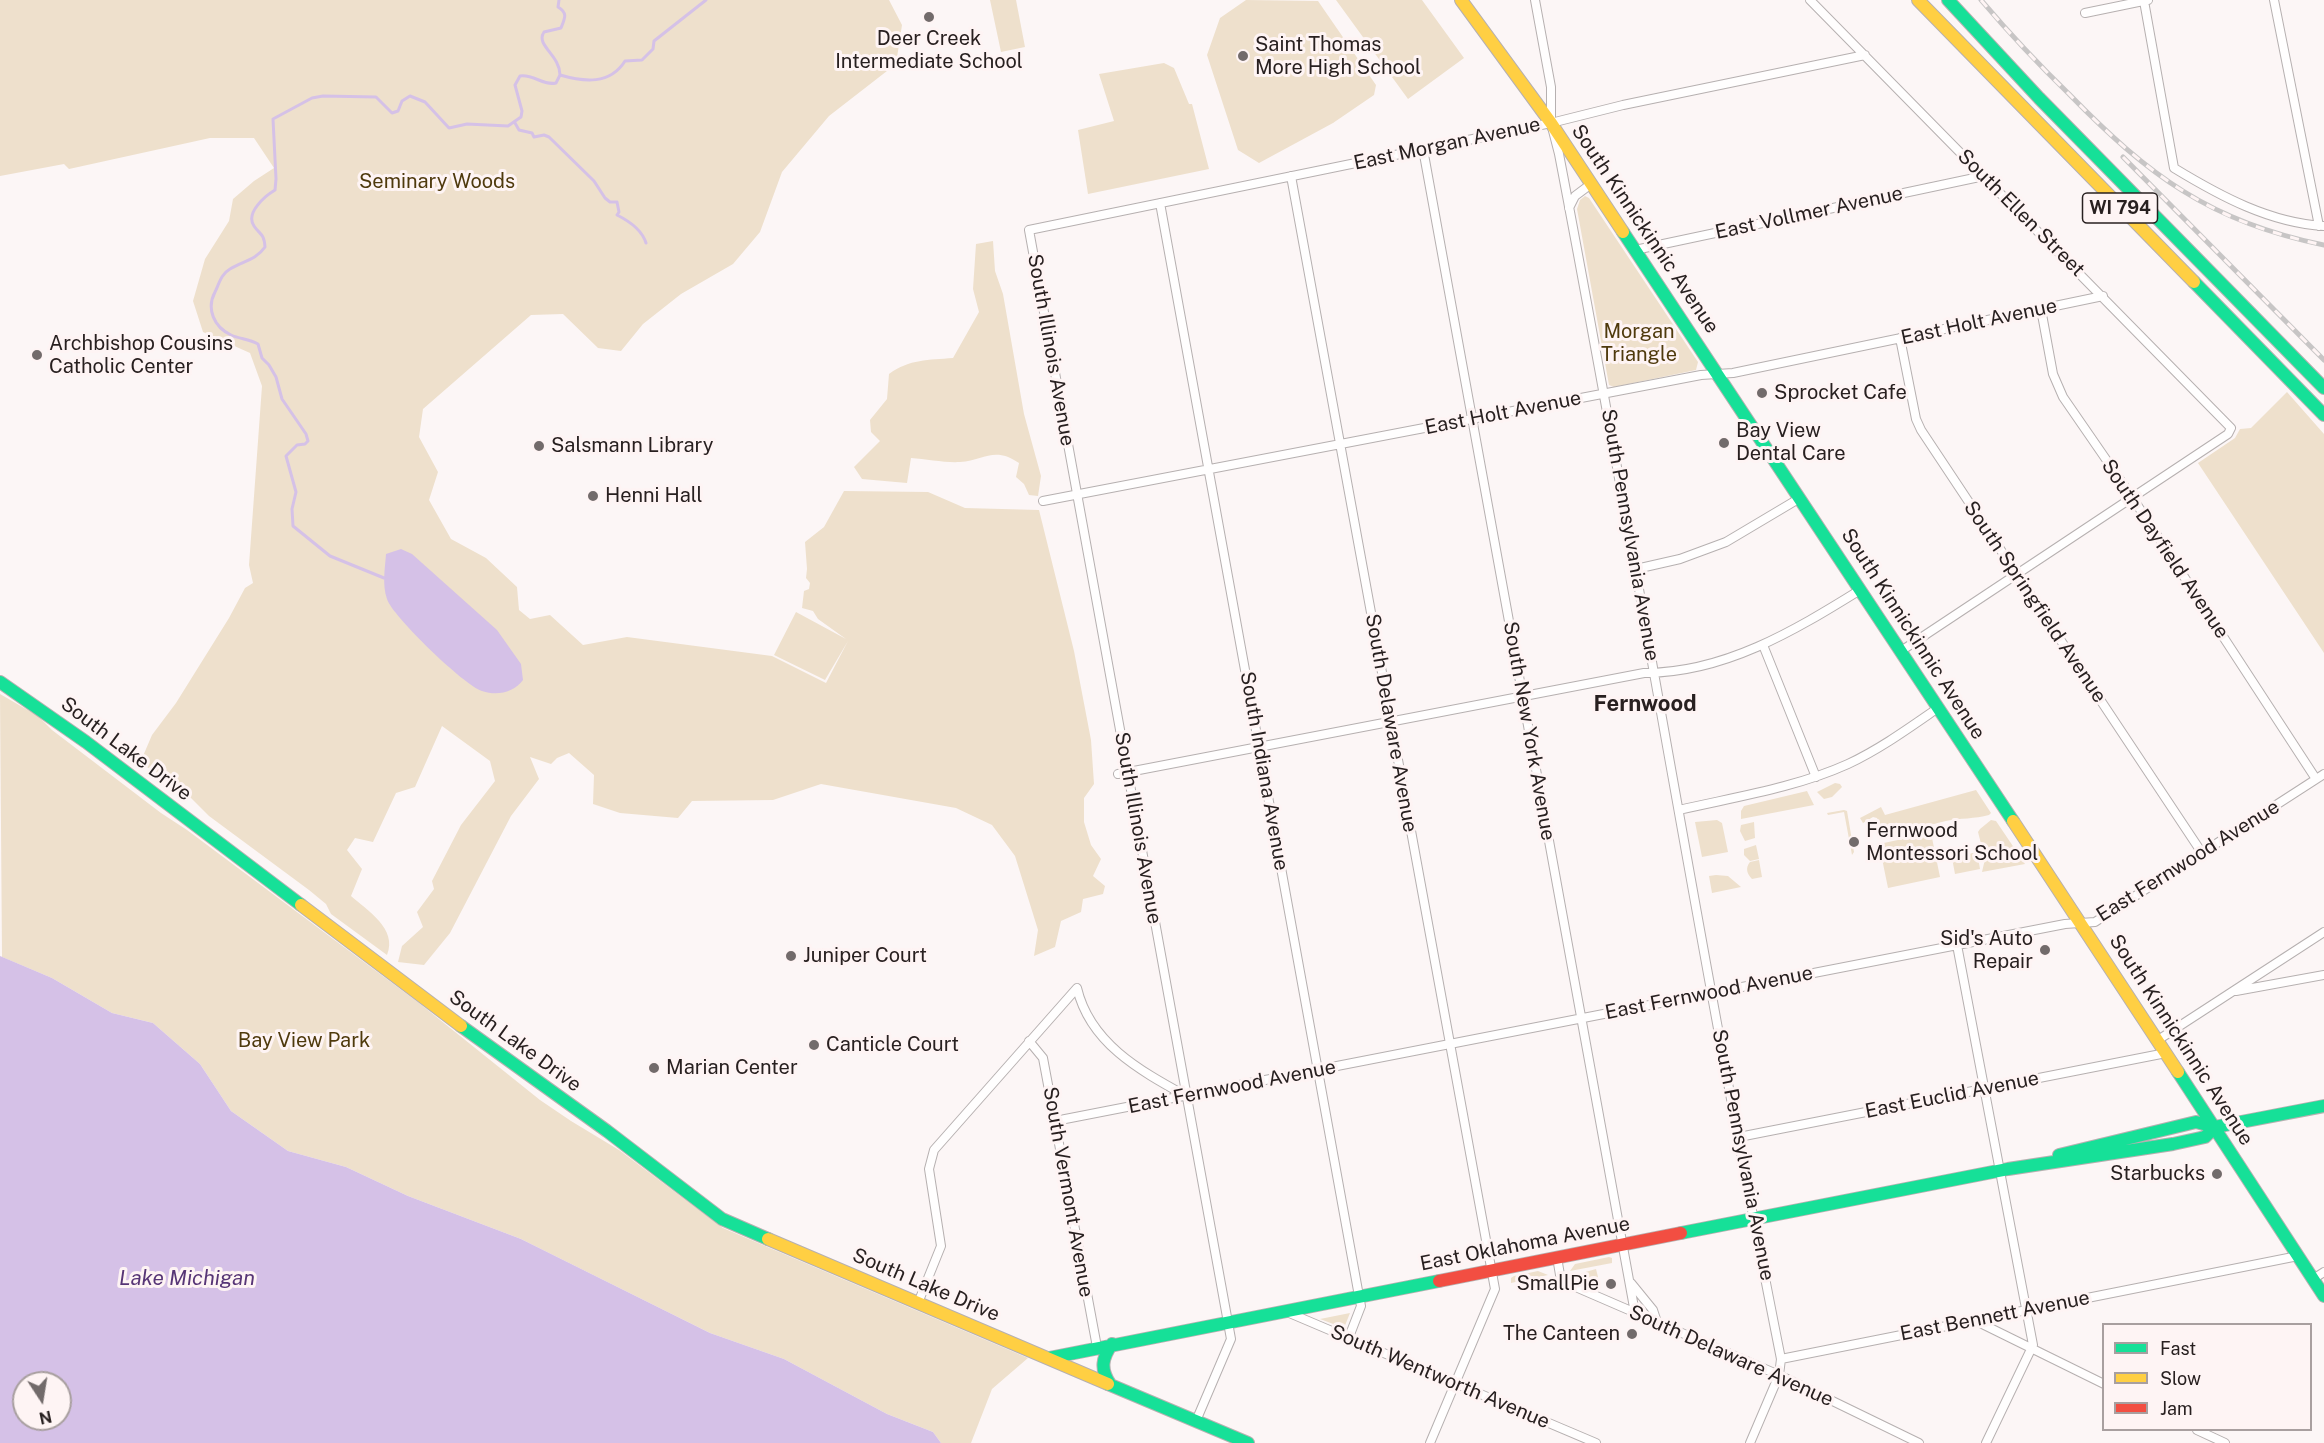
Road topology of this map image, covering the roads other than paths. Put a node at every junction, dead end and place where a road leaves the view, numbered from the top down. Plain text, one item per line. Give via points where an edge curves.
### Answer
1 (1461, 0) edge
2 (1535, 0) edge
3 (1810, 0) edge
4 (1918, 0) edge
5 (1948, 0) edge
6 (2092, 0) edge
7 (2146, 0) edge
8 (2274, 0) edge
9 (1865, 55) junction
10 (1551, 123) junction
11 (1422, 149) junction
12 (1291, 176) junction
13 (1984, 176) junction
14 (1591, 184) junction
15 (1160, 203) junction
16 (1569, 208) junction
17 (2321, 226) edge
18 (1029, 230) joint
19 (1635, 250) junction
20 (2103, 296) junction
21 (2041, 309) junction
22 (1900, 338) junction
23 (1718, 374) junction
24 (2324, 388) edge
25 (1604, 394) junction
26 (2324, 415) edge
27 (1472, 419) junction
28 (1341, 445) junction
29 (1209, 470) junction
30 (1078, 496) junction
31 (2132, 497) junction
32 (1800, 498) junction
33 (1043, 501) dead end
34 (1636, 569) junction
35 (2017, 572) junction
36 (1860, 590) junction
37 (1763, 645) junction
38 (1901, 651) junction
39 (1654, 674) junction
40 (0, 682) edge
41 (1522, 697) junction
42 (1938, 708) junction
43 (1392, 723) junction
44 (1259, 748) junction
45 (1128, 772) junction
46 (1118, 774) dead end
47 (2320, 776) edge
48 (1816, 777) junction
49 (1679, 810) junction
50 (2202, 853) junction
51 (2080, 923) junction
52 (2324, 932) edge
53 (1957, 945) junction
54 (2324, 975) edge
55 (2231, 992) junction
56 (1713, 993) junction
57 (1581, 1018) junction
58 (2157, 1040) junction
59 (1029, 1041) junction
60 (1450, 1044) junction
61 (2166, 1053) junction
62 (1318, 1070) junction
63 (1984, 1089) junction
64 (1186, 1096) junction
65 (2324, 1106) edge
66 (1055, 1122) junction
67 (2215, 1126) junction
68 (1739, 1137) junction
69 (2003, 1169) junction
70 (1754, 1218) junction
71 (1622, 1245) junction
72 (2298, 1256) junction
73 (1557, 1257) junction
74 (1491, 1270) junction
75 (2319, 1276) edge
76 (1629, 1281) junction
77 (1359, 1296) junction
78 (2324, 1296) edge
79 (918, 1303) junction
80 (2026, 1310) junction
81 (1284, 1311) junction
82 (1635, 1313) junction
83 (1975, 1321) junction
84 (1228, 1322) junction
85 (1657, 1322) junction
86 (1349, 1337) junction
87 (1112, 1344) junction
88 (1097, 1347) junction
89 (2030, 1349) junction
90 (1049, 1358) junction
91 (1781, 1359) junction
92 (1779, 1375) junction
93 (1110, 1384) junction
94 (1455, 1384) junction
95 (2102, 1384) edge
96 (1196, 1421) junction
97 (2199, 1431) edge
98 (1248, 1443) edge
99 (1430, 1443) edge
100 (1596, 1443) edge
101 (1750, 1443) edge
102 (1919, 1443) edge
103 (1986, 1443) edge
104 (2225, 1443) edge

1 - 10 main road, South Kinnickinnic Avenue
2 - 10 street, South Pennsylvania Avenue via 1551,87
3 - 9 street, South Ellen Street
4 - 26 main road, WI 794
5 - 24 main road, WI 794 via 2038,98
6 - 7 street via 2090,12
7 - 17 street via 2174,168 2255,211
8 - 17 street
9 - 10 street, East Morgan Avenue
9 - 13 street, South Ellen Street
10 - 11 street, East Morgan Avenue
10 - 14 main road, South Kinnickinnic Avenue
10 - 16 street, South Pennsylvania Avenue
11 - 12 street, East Morgan Avenue
11 - 27 street, South New York Avenue
12 - 15 street, East Morgan Avenue
12 - 28 street, South Delaware Avenue
13 - 19 street, East Vollmer Avenue
13 - 20 street, South Ellen Street
14 - 16 street via 1575,196
14 - 19 main road, South Kinnickinnic Avenue
15 - 18 street, East Morgan Avenue
15 - 29 street, South Indiana Avenue
16 - 25 street, South Pennsylvania Avenue
18 - 30 street, South Illinois Avenue
19 - 23 main road, South Kinnickinnic Avenue
20 - 21 street, East Holt Avenue
20 - 31 street, South Ellen Street via 2231,428 2228,434
21 - 22 street, East Holt Avenue
21 - 31 street, South Dayfield Avenue via 2056,385
22 - 23 street, East Holt Avenue
22 - 35 street, South Springfield Avenue via 1921,430
23 - 25 street, East Holt Avenue
23 - 32 main road, South Kinnickinnic Avenue
25 - 27 street, East Holt Avenue
25 - 34 street, South Pennsylvania Avenue
27 - 28 street, East Holt Avenue
27 - 41 street, South New York Avenue
28 - 29 street, East Holt Avenue
28 - 43 street, South Delaware Avenue
29 - 30 street, East Holt Avenue
29 - 44 street, South Indiana Avenue
30 - 33 street, East Holt Avenue
30 - 45 street, South Illinois Avenue
31 - 35 street
31 - 47 street, South Dayfield Avenue
32 - 34 street via 1726,542 1680,559
32 - 36 main road, South Kinnickinnic Avenue
34 - 39 street, South Pennsylvania Avenue
35 - 38 street
35 - 50 street, South Springfield Avenue
36 - 37 street
36 - 38 main road, South Kinnickinnic Avenue
37 - 39 street via 1692,668
37 - 48 street
38 - 42 main road, South Kinnickinnic Avenue
39 - 41 street
39 - 49 street, South Pennsylvania Avenue
40 - 79 main road, South Lake Drive via 86,742 722,1219
41 - 43 street
41 - 57 street, South New York Avenue
42 - 48 street via 1879,748
42 - 51 main road, South Kinnickinnic Avenue
43 - 44 street
43 - 60 street, South Delaware Avenue
44 - 45 street
44 - 62 street, South Indiana Avenue
45 - 46 street
45 - 64 street, South Illinois Avenue
47 - 50 street, East Fernwood Avenue
48 - 49 street
49 - 56 street, South Pennsylvania Avenue
50 - 51 street, East Fernwood Avenue via 2095,922
51 - 53 street, East Fernwood Avenue
51 - 58 main road, South Kinnickinnic Avenue
52 - 55 street
53 - 56 street, East Fernwood Avenue
53 - 63 street
54 - 55 street
55 - 58 street
56 - 57 street, East Fernwood Avenue
56 - 68 street, South Pennsylvania Avenue
57 - 60 street, East Fernwood Avenue
57 - 71 street, South New York Avenue
58 - 61 main road, South Kinnickinnic Avenue
59 - 64 street via 1077,988 1089,1021 1111,1046 1126,1060
59 - 66 street, South Vermont Avenue via 1043,1058
59 - 79 street via 934,1150 929,1161 941,1246
60 - 62 street, East Fernwood Avenue
60 - 74 street, South Delaware Avenue
61 - 63 street, East Euclid Avenue
61 - 67 main road, South Kinnickinnic Avenue
62 - 64 street, East Fernwood Avenue
62 - 77 street, South Indiana Avenue
63 - 68 street, East Euclid Avenue
63 - 69 street
64 - 66 street, East Fernwood Avenue
64 - 84 street, South Illinois Avenue
65 - 67 main road, East Oklahoma Avenue
66 - 88 street, South Vermont Avenue
67 - 69 main road, East Oklahoma Avenue via 2205,1137 2184,1142
67 - 72 main road, South Kinnickinnic Avenue
68 - 70 street, South Pennsylvania Avenue
69 - 70 main road, East Oklahoma Avenue
69 - 80 street
70 - 71 main road, East Oklahoma Avenue
70 - 91 street, South Pennsylvania Avenue
71 - 73 main road, East Oklahoma Avenue
71 - 76 street, South New York Avenue
72 - 75 main road, South Kinnickinnic Avenue
72 - 80 street, East Bennett Avenue
73 - 74 main road, East Oklahoma Avenue
73 - 82 street, South Delaware Avenue via 1564,1280
74 - 77 main road, East Oklahoma Avenue
74 - 94 street, South Delaware Avenue via 1495,1289
75 - 78 main road, South Kinnickinnic Avenue
76 - 82 street, South New York Avenue
76 - 85 street via 1653,1310
77 - 81 main road, East Oklahoma Avenue
77 - 86 street, South Indiana Avenue via 1361,1306
79 - 90 main road, South Lake Drive
80 - 83 street, East Bennett Avenue
80 - 89 street
81 - 84 main road, East Oklahoma Avenue
81 - 86 street, South Wentworth Avenue
82 - 85 street, South Delaware Avenue
83 - 89 street
83 - 91 street, East Bennett Avenue
84 - 87 main road, East Oklahoma Avenue
84 - 96 street, South Illinois Avenue via 1231,1339
85 - 92 street, South Delaware Avenue
86 - 94 street, South Wentworth Avenue
87 - 88 main road, East Oklahoma Avenue
87 - 93 main road via 1102,1365
88 - 90 main road, East Oklahoma Avenue
89 - 95 street
89 - 103 street
90 - 93 main road, South Lake Drive
91 - 92 street
92 - 101 street
92 - 102 street, South Delaware Avenue
93 - 96 main road, South Lake Drive
94 - 99 street, South Delaware Avenue
94 - 100 street, South Wentworth Avenue
96 - 98 main road, South Lake Drive
97 - 104 street

